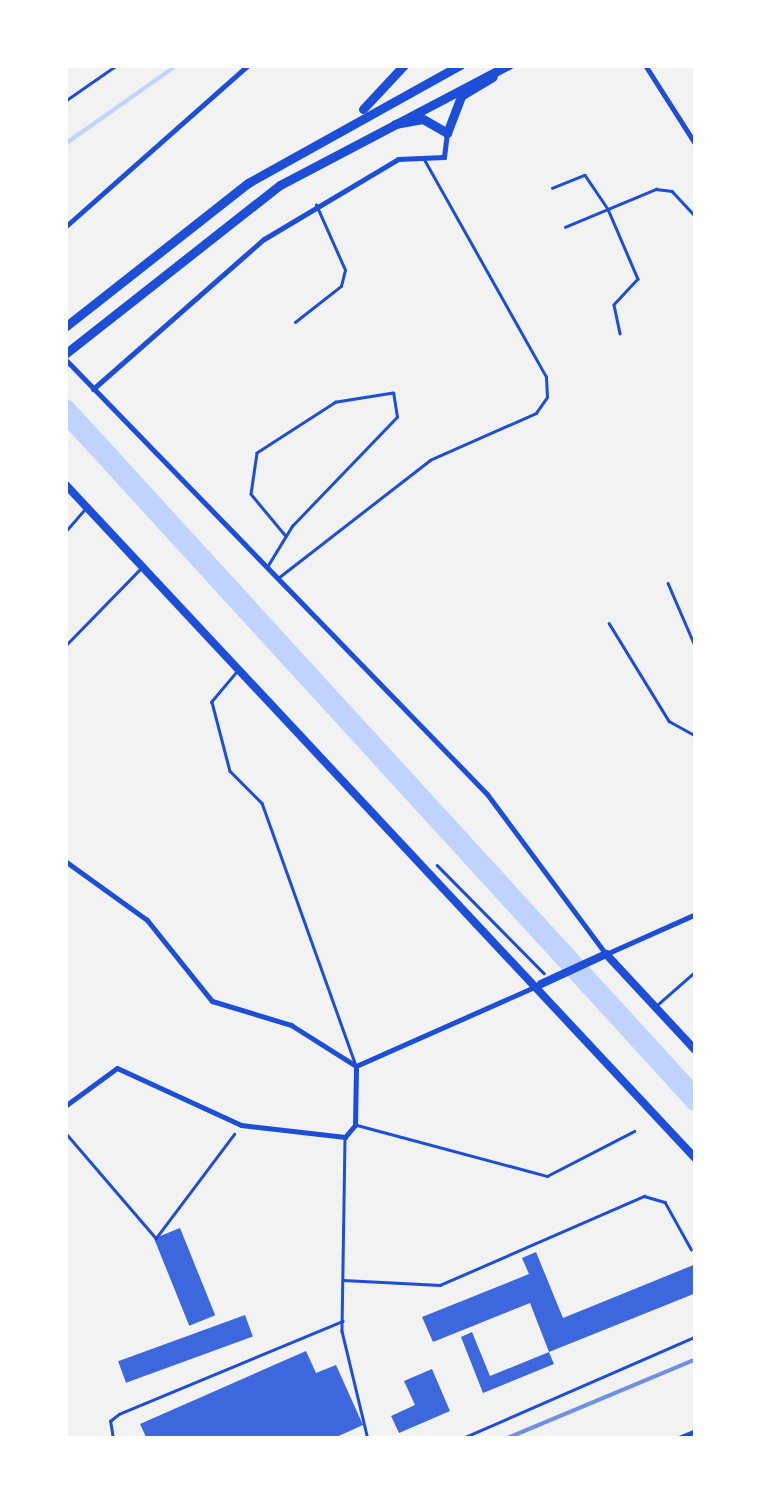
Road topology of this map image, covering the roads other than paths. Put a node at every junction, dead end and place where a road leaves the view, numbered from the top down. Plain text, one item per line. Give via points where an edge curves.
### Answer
1 (248, 65) edge
2 (404, 65) edge
3 (460, 65) edge
4 (512, 65) edge
5 (645, 65) edge
6 (340, 127) junction
7 (447, 134) junction
8 (351, 142) junction
9 (696, 145) edge
10 (425, 159) junction
11 (552, 188) dead end
12 (316, 204) junction
13 (608, 209) junction
14 (696, 217) edge
15 (65, 227) edge
16 (565, 227) dead end
17 (295, 322) dead end
18 (65, 328) edge
19 (620, 333) dead end
20 (65, 356) edge
21 (93, 388) junction
22 (65, 484) edge
23 (87, 507) junction
24 (65, 532) edge
25 (285, 535) junction
26 (143, 566) junction
27 (267, 568) junction
28 (277, 579) junction
29 (668, 584) dead end
30 (609, 623) dead end
31 (65, 646) edge
32 (696, 648) edge
33 (241, 668) junction
34 (696, 736) edge
35 (65, 861) edge
36 (696, 914) edge
37 (606, 954) junction
38 (696, 970) edge
39 (542, 984) junction
40 (655, 1008) junction
41 (696, 1050) edge
42 (356, 1066) junction
43 (65, 1106) edge
44 (355, 1124) junction
45 (634, 1130) dead end
46 (345, 1137) junction
47 (696, 1158) edge
48 (691, 1249) dead end
49 (343, 1280) junction
50 (342, 1321) junction
51 (696, 1336) edge
52 (696, 1432) edge
53 (463, 1438) edge
54 (112, 1439) edge
55 (368, 1439) edge
56 (676, 1439) edge

1 - 15 street
2 - 6 highway
3 - 6 highway
4 - 7 highway via 461,96
4 - 8 highway
5 - 9 street
6 - 18 highway via 218,204
7 - 8 highway via 416,118
7 - 10 street via 444,157
8 - 20 highway via 200,240
10 - 12 street via 398,160
10 - 28 lane via 546,377 547,397 536,413 430,460
11 - 13 lane via 585,175
12 - 17 lane via 345,270 341,286
12 - 21 street
13 - 14 lane via 656,189 672,191
13 - 16 lane
13 - 19 lane via 638,280 614,305
20 - 21 street
21 - 27 street
22 - 23 main road
23 - 24 lane
23 - 26 main road
25 - 25 lane via 398,417 393,393 336,402 257,454 251,494
25 - 27 lane
26 - 31 lane
26 - 33 main road
27 - 28 street
28 - 37 street via 486,794
29 - 32 lane
30 - 34 lane via 668,721
33 - 39 main road
33 - 42 lane via 212,702 230,770 262,802
35 - 42 street via 146,920 212,1002 291,1025
36 - 37 street
37 - 39 main road
37 - 40 main road
38 - 40 lane
39 - 42 street
39 - 47 main road
40 - 41 main road
42 - 44 street
43 - 46 street via 117,1068 240,1125
44 - 45 lane via 534,1176 564,1172
44 - 46 street
46 - 49 lane
48 - 49 lane via 664,1202 644,1196 440,1285
49 - 50 lane
50 - 54 lane via 118,1414 110,1420
50 - 55 lane
51 - 53 lane
52 - 56 street

